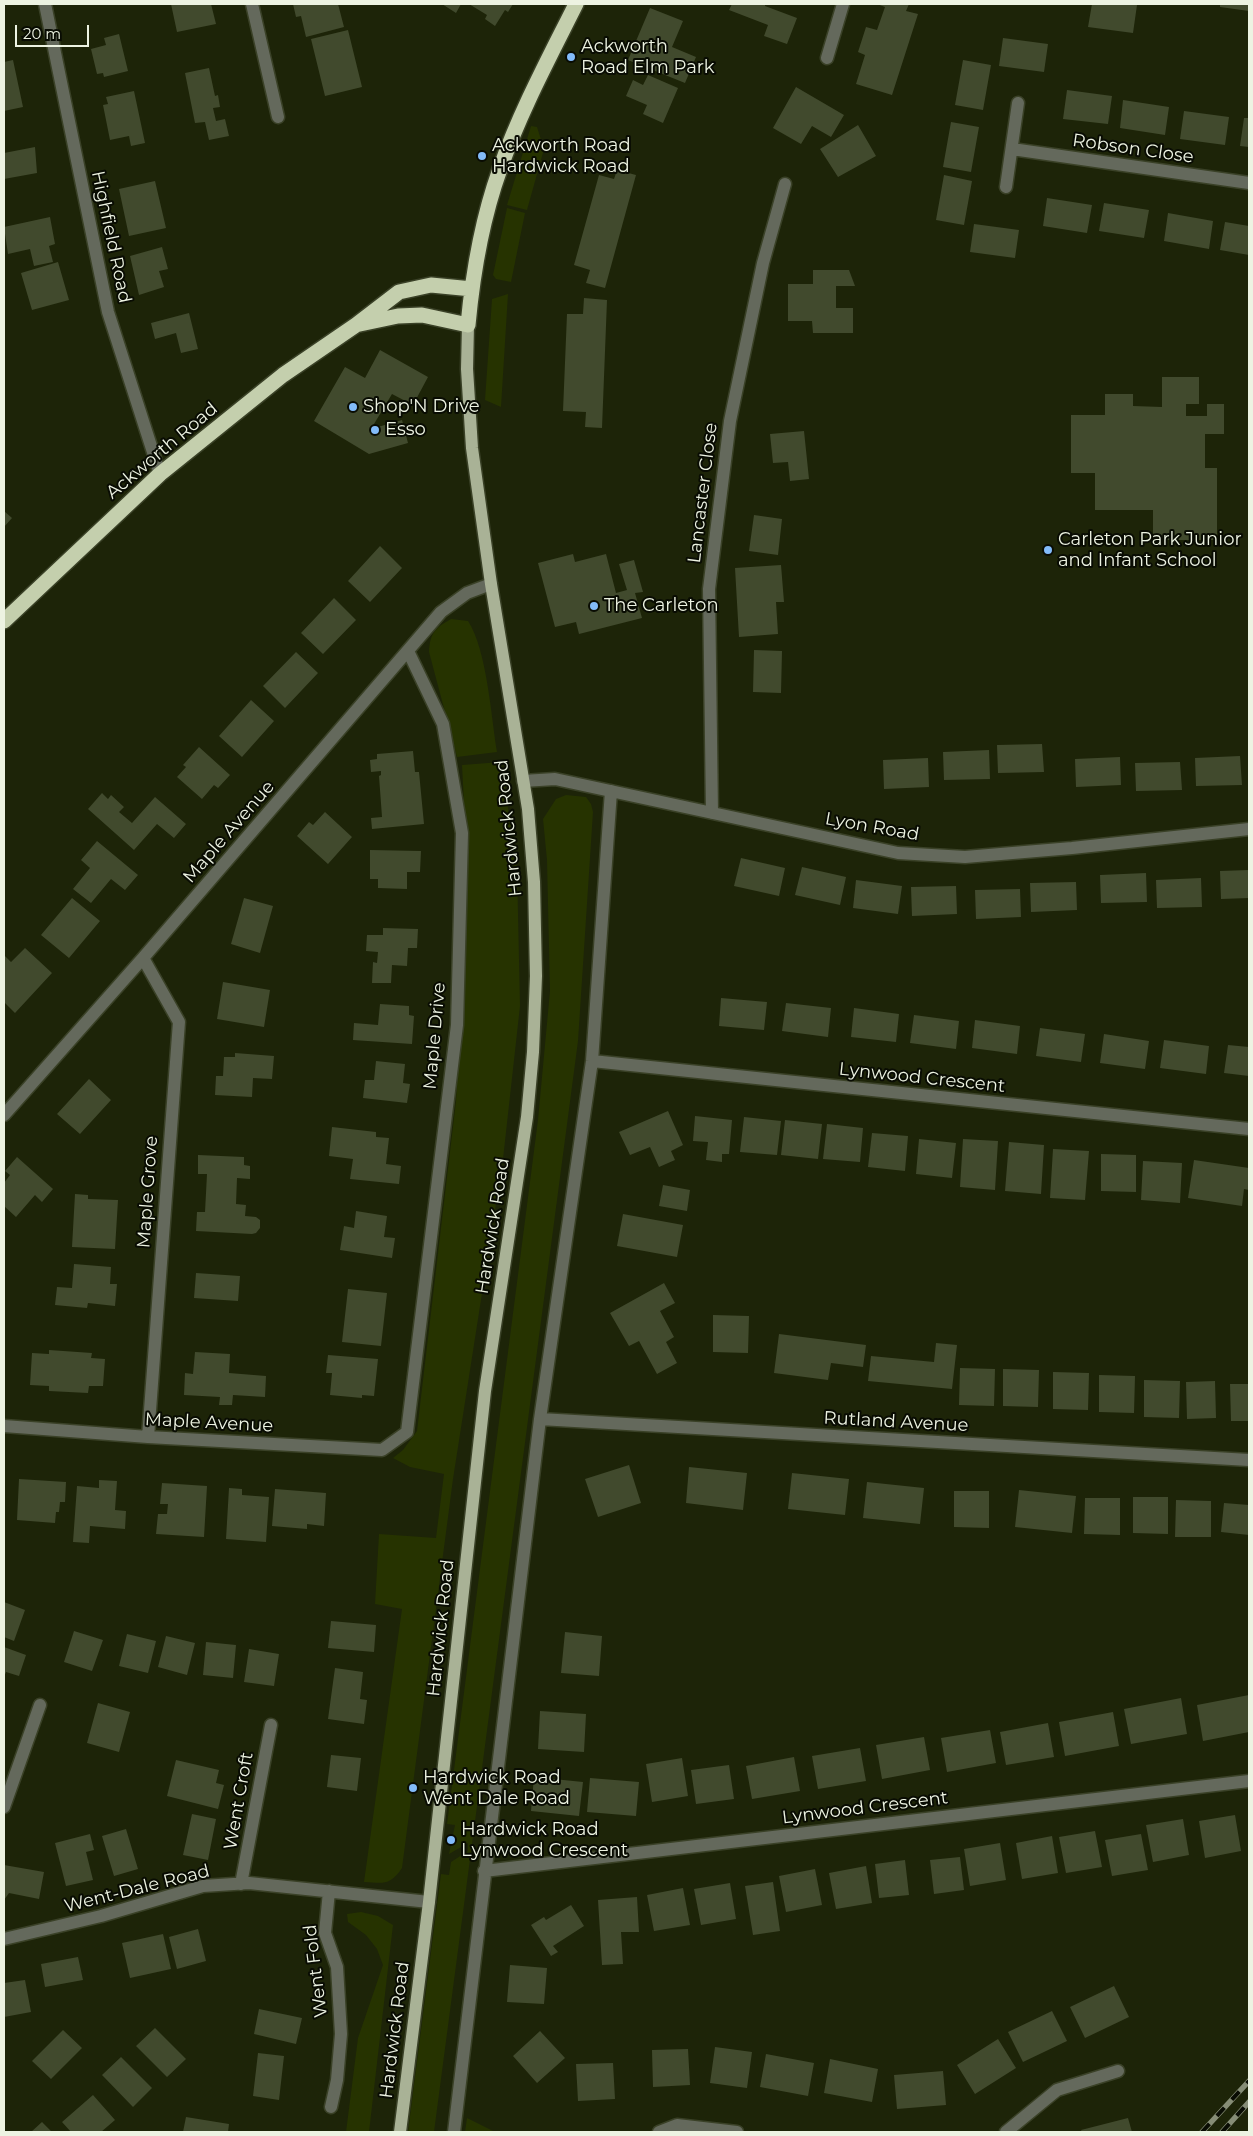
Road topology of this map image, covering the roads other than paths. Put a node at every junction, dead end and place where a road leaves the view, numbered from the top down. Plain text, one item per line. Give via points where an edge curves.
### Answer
1 (44, 4) edge
2 (252, 4) edge
3 (576, 4) edge
4 (843, 4) edge
5 (827, 58) dead end
6 (1018, 103) dead end
7 (278, 117) dead end
8 (1012, 149) junction
9 (785, 184) dead end
10 (1249, 184) edge
11 (1006, 187) dead end
12 (472, 288) junction
13 (356, 325) junction
14 (468, 325) junction
15 (160, 474) junction
16 (490, 584) junction
17 (6, 613) edge
18 (408, 651) junction
19 (523, 781) junction
20 (611, 791) junction
21 (712, 813) junction
22 (1249, 829) edge
23 (143, 958) junction
24 (592, 1061) junction
25 (4, 1115) edge
26 (1249, 1129) edge
27 (540, 1419) junction
28 (4, 1426) edge
29 (407, 1432) joint
30 (148, 1438) junction
31 (1249, 1460) edge
32 (40, 1705) dead end
33 (271, 1725) dead end
34 (1249, 1780) edge
35 (4, 1807) edge
36 (484, 1871) junction
37 (241, 1884) junction
38 (329, 1890) junction
39 (429, 1902) junction
40 (4, 1939) edge
41 (1118, 2070) dead end
42 (331, 2106) dead end
43 (400, 2132) edge
44 (454, 2132) edge
45 (659, 2132) edge
46 (737, 2132) edge
47 (1006, 2132) edge

1 - 15 street, Highfield Road via 108,312
2 - 7 street
3 - 12 highway via 499,170 484,224
4 - 5 street
6 - 8 street
8 - 10 street, Robson Close
8 - 11 street
9 - 21 street, Lancaster Close via 763,263 730,421 710,579
12 - 13 highway, Ackworth Road via 431,286 399,292
12 - 14 highway
13 - 14 highway, Ackworth Road via 398,316 422,315
13 - 15 highway, Ackworth Road via 283,375
14 - 16 main road, Hardwick Road via 472,448
15 - 17 highway, Ackworth Road
16 - 18 street, Maple Avenue via 455,600
16 - 19 main road, Hardwick Road
18 - 23 street, Maple Avenue
18 - 29 street, Maple Drive via 443,724 462,833 457,1025
19 - 20 street, Lyon Road via 555,779
19 - 39 main road, Hardwick Road via 534,882 536,976 533,1052 527,1117 485,1391
20 - 21 street, Lyon Road
20 - 24 street
21 - 22 street, Lyon Road via 898,853 964,857
23 - 25 street, Maple Avenue
23 - 30 street, Maple Grove via 179,1022
24 - 26 street, Lynwood Crescent
24 - 27 street
27 - 31 street, Rutland Avenue
27 - 36 street
28 - 30 street, Maple Avenue
29 - 30 street, Maple Avenue via 382,1450
32 - 35 street
33 - 37 street, Went Croft
34 - 36 street, Lynwood Crescent
36 - 44 street
37 - 38 street, Went-Dale Road
37 - 40 street, Went-Dale Road via 203,1886 101,1916
38 - 39 street, Went-Dale Road
38 - 42 street, Went Fold via 326,1933 337,1968 341,2034
39 - 43 main road, Hardwick Road
41 - 47 street via 1057,2090
45 - 46 street via 678,2125

